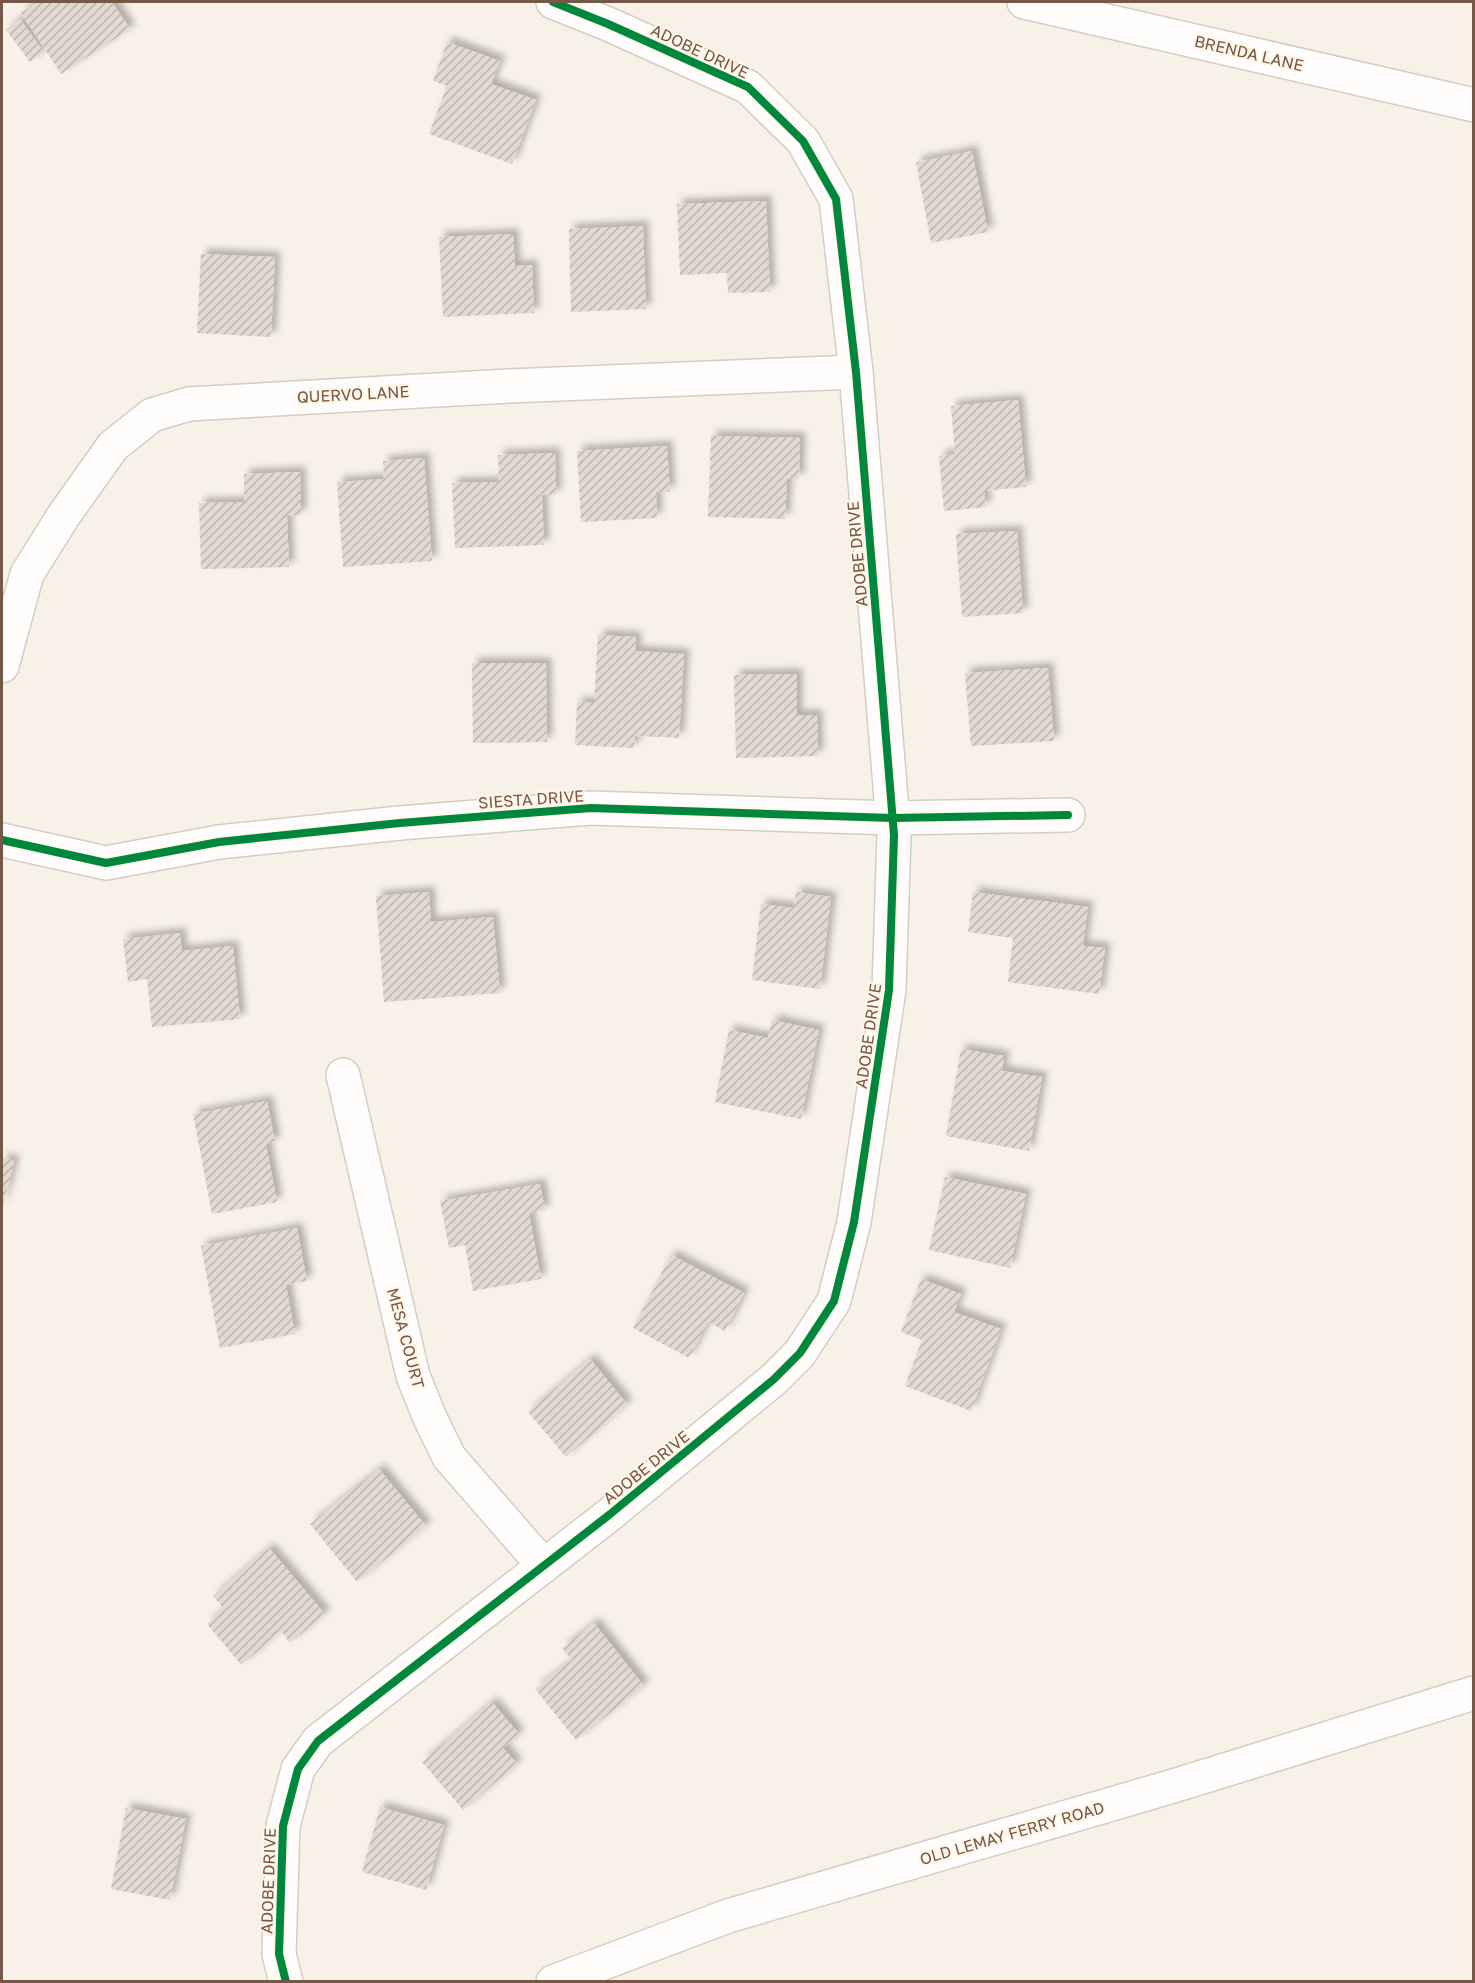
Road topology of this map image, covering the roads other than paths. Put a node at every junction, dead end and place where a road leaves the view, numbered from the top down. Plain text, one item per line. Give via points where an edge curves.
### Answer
1 (553, 2) edge
2 (1024, 2) edge
3 (1473, 105) edge
4 (856, 372) junction
5 (2, 666) edge
6 (1068, 815) dead end
7 (892, 818) junction
8 (2, 840) edge
9 (343, 1075) dead end
10 (544, 1566) junction
11 (1473, 1693) edge
12 (286, 1982) edge
13 (553, 1982) edge

1 - 4 street, ADOBE DRIVE via 748,87 804,141 836,199
2 - 3 street, BRENDA LANE
4 - 5 street, QUERVO LANE via 189,404 152,415 113,446 27,574
4 - 7 street, ADOBE DRIVE
6 - 7 street, SIESTA DRIVE
7 - 8 street, SIESTA DRIVE via 591,808 219,842 106,863
7 - 10 street, ADOBE DRIVE via 889,990 854,1222 834,1302 800,1353 773,1380
9 - 10 street, MESA COURT via 413,1376 430,1418 449,1456
10 - 12 street, ADOBE DRIVE via 318,1741 298,1769 282,1826 279,1954
11 - 13 street, OLD LEMAY FERRY ROAD via 1170,1787 728,1916

